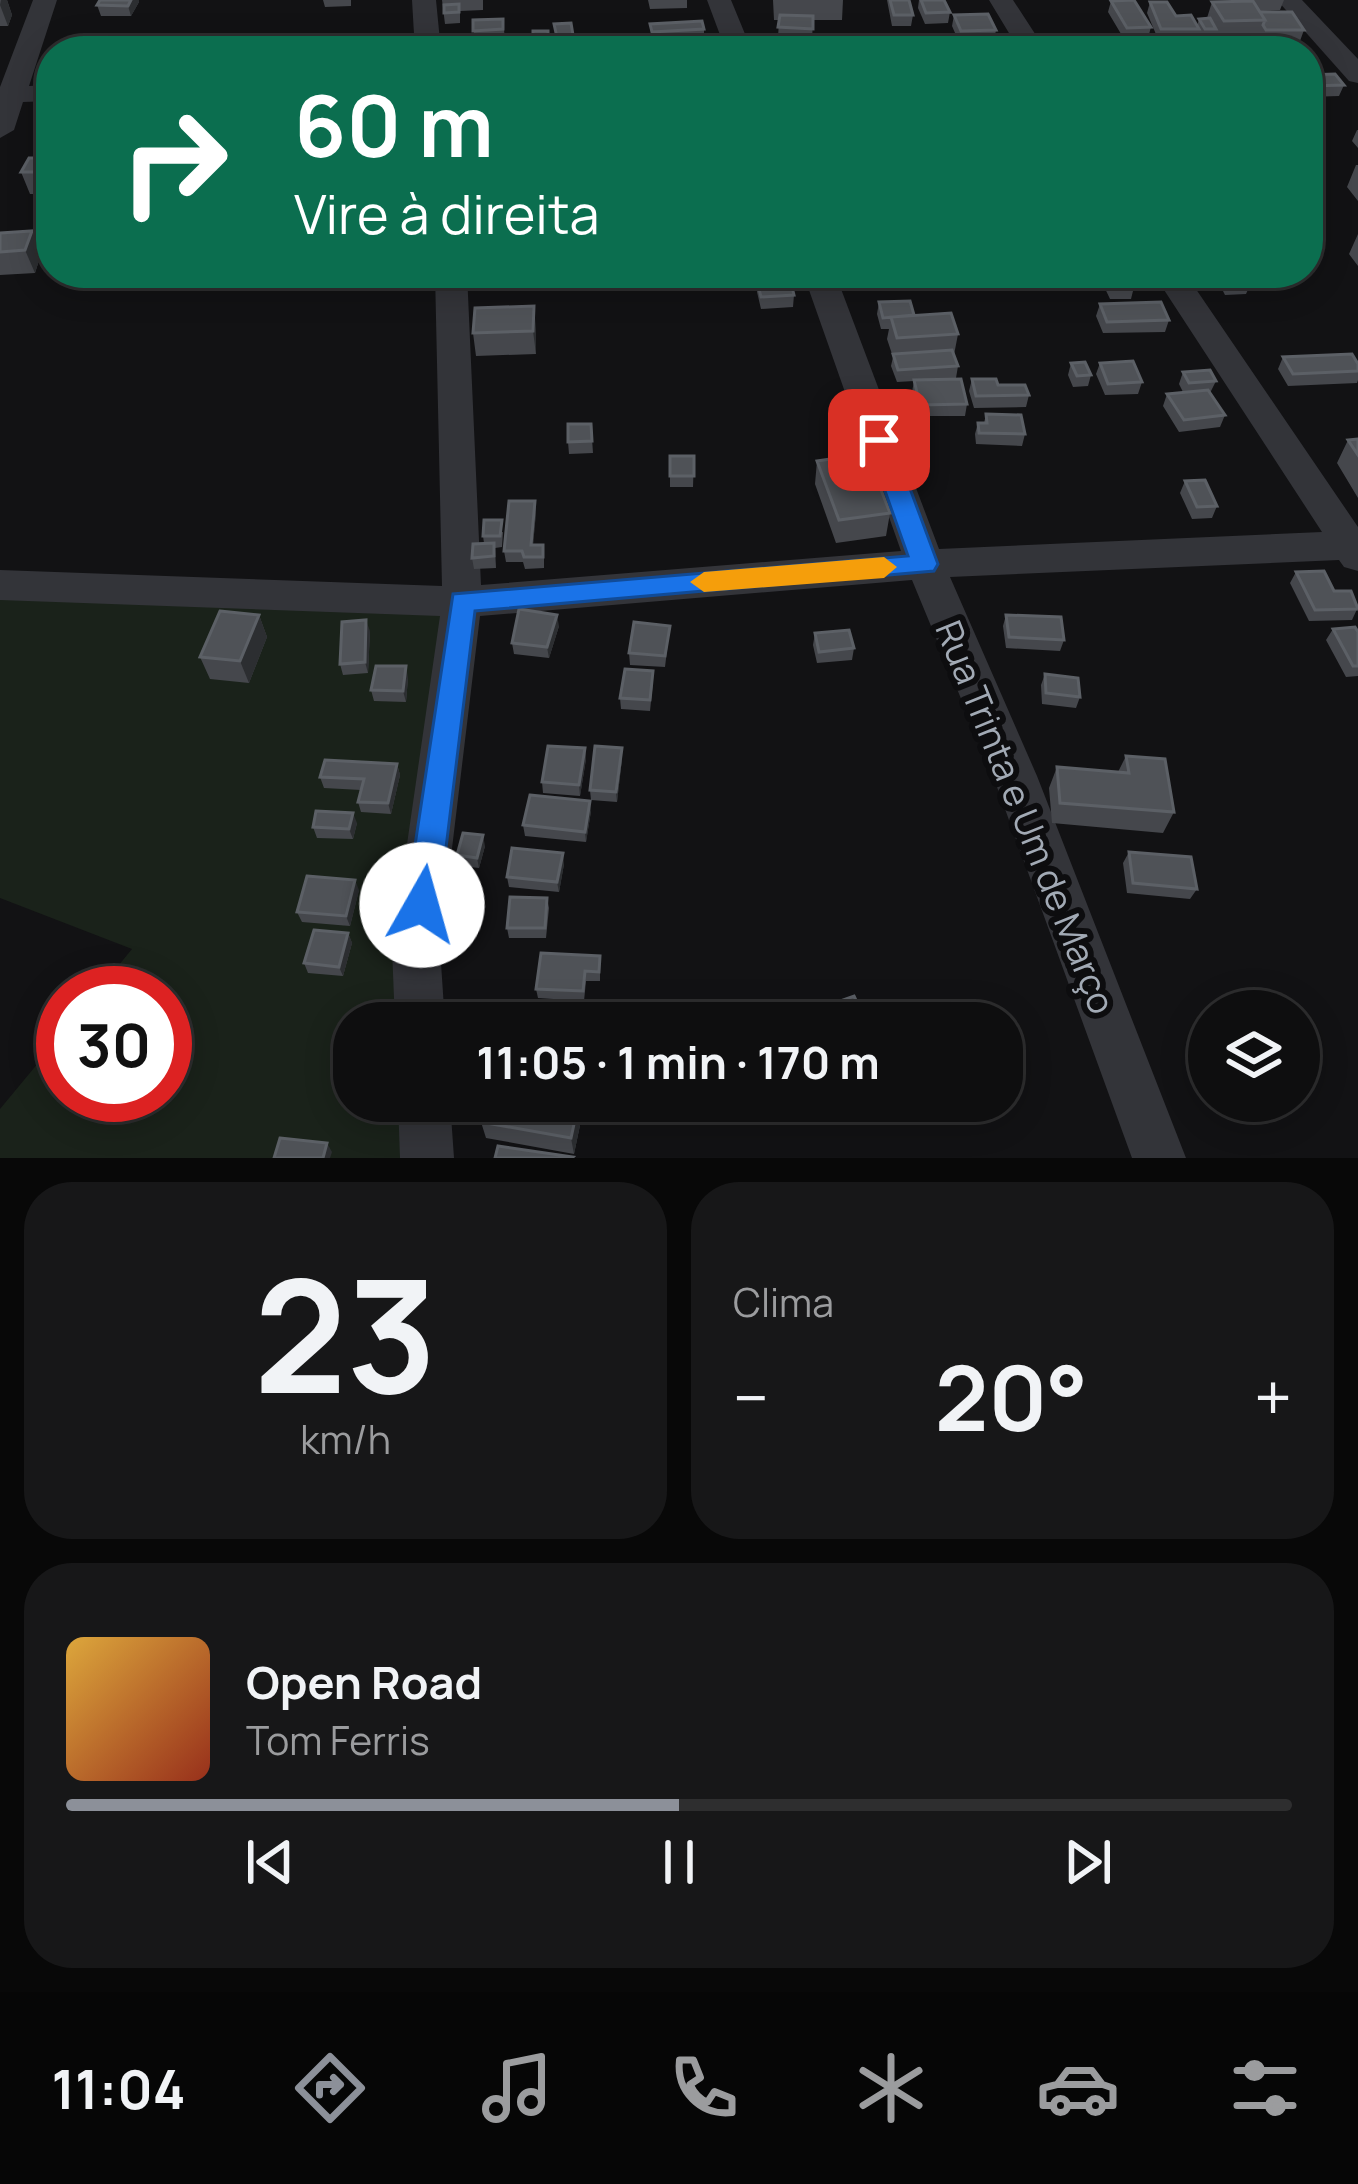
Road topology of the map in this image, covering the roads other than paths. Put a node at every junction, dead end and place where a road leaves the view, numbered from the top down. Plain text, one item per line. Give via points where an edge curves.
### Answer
1 (45, 0) edge
2 (424, 0) edge
3 (719, 0) edge
4 (1001, 0) edge
5 (1289, 0) edge
6 (427, 36) edge
7 (733, 36) edge
8 (1024, 36) edge
9 (1312, 36) edge
10 (1323, 52) edge
11 (1358, 75) edge
12 (36, 93) edge
13 (6, 94) edge
14 (0, 130) edge
15 (452, 288) edge
16 (824, 288) edge
17 (1179, 288) edge
18 (1354, 551) edge
19 (925, 564) junction
20 (0, 585) edge
21 (462, 602) junction
22 (419, 1002) edge
23 (425, 1122) edge
24 (427, 1158) edge
25 (1159, 1158) edge

1 - 13 street
2 - 6 street
3 - 7 street
4 - 8 street
5 - 9 street
10 - 11 street
12 - 13 street
13 - 14 street
15 - 21 street
16 - 19 street, Rua Trinta e Um de Março
17 - 18 street
18 - 19 street
19 - 21 street
19 - 25 street, Rua Trinta e Um de Março via 1015,776
20 - 21 street
21 - 22 street via 416,948
23 - 24 street

